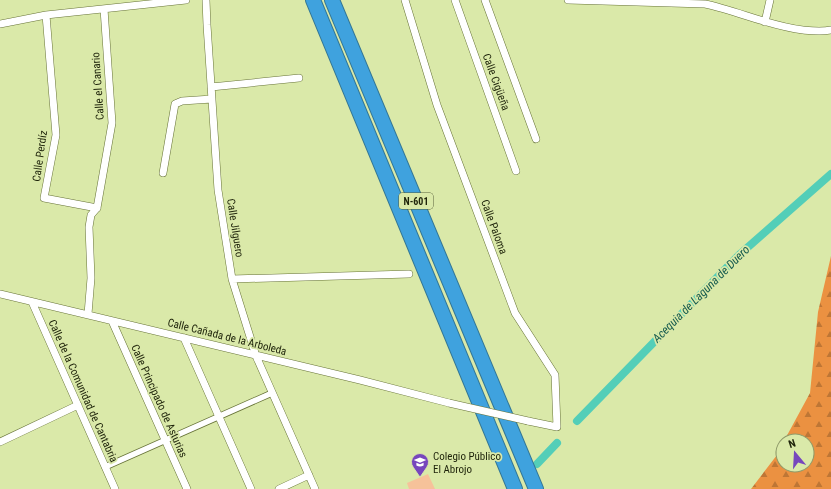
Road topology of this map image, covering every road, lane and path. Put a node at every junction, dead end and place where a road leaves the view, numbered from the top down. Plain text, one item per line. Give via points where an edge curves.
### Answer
1 (186, 0) edge
2 (206, 0) edge
3 (312, 0) edge
4 (332, 0) edge
5 (405, 0) edge
6 (455, 0) edge
7 (485, 0) edge
8 (568, 0) edge
9 (770, 0) edge
10 (616, 1) edge
11 (104, 9) junction
12 (46, 15) junction
13 (765, 22) junction
14 (0, 24) edge
15 (831, 30) edge
16 (299, 78) dead end
17 (211, 87) junction
18 (212, 99) junction
19 (536, 139) dead end
20 (516, 171) dead end
21 (163, 173) dead end
22 (97, 208) junction
23 (409, 274) dead end
24 (232, 279) junction
25 (0, 294) edge
26 (32, 302) junction
27 (88, 314) junction
28 (112, 321) junction
29 (184, 338) junction
30 (256, 356) junction
31 (272, 393) junction
32 (78, 405) junction
33 (218, 416) junction
34 (528, 421) joint
35 (165, 441) junction
36 (0, 442) edge
37 (105, 467) junction
38 (309, 475) junction
39 (115, 489) edge
40 (187, 489) edge
41 (251, 489) edge
42 (279, 489) edge
43 (315, 489) edge
44 (515, 489) edge
45 (536, 489) edge

1 - 11 street
2 - 17 street, Calle Jilguero
3 - 44 highway, N-601
4 - 45 highway, N-601
5 - 34 street, Calle Paloma via 437,105 514,313 555,375 557,427
6 - 20 street, Calle Cigüeña
7 - 19 street
8 - 10 street
9 - 13 street
10 - 13 street via 704,4
11 - 12 street
11 - 22 street, Calle el Canario via 112,123
12 - 14 street
12 - 22 street, Calle Perdíz via 56,134 44,198
13 - 15 street via 823,32
16 - 17 street
17 - 18 street, Calle Jilguero
18 - 21 street via 182,101 175,104
18 - 24 street, Calle Jilguero via 218,190
22 - 27 street, Calle el Canario via 91,215 89,227 91,278
23 - 24 street
24 - 30 street, Calle Jilguero
25 - 26 street, Calle Cañada de la Arboleda
26 - 27 street, Calle Cañada de la Arboleda
26 - 32 street, Calle de la Comunidad de Cantabria
27 - 28 street, Calle Cañada de la Arboleda
28 - 29 street, Calle Cañada de la Arboleda
28 - 35 street, Calle Principado de Asturias
29 - 30 street, Calle Cañada de la Arboleda
29 - 33 street
30 - 31 street, Calle Jilguero
30 - 34 street, Calle Cañada de la Arboleda, bridge
31 - 33 street
31 - 38 street, Calle Jilguero
32 - 36 street
32 - 37 street, Calle de la Comunidad de Cantabria
33 - 35 street
33 - 41 street
35 - 37 street
35 - 40 street, Calle Principado de Asturias
37 - 39 street, Calle de la Comunidad de Cantabria
38 - 42 street
38 - 43 street, Calle Jilguero

